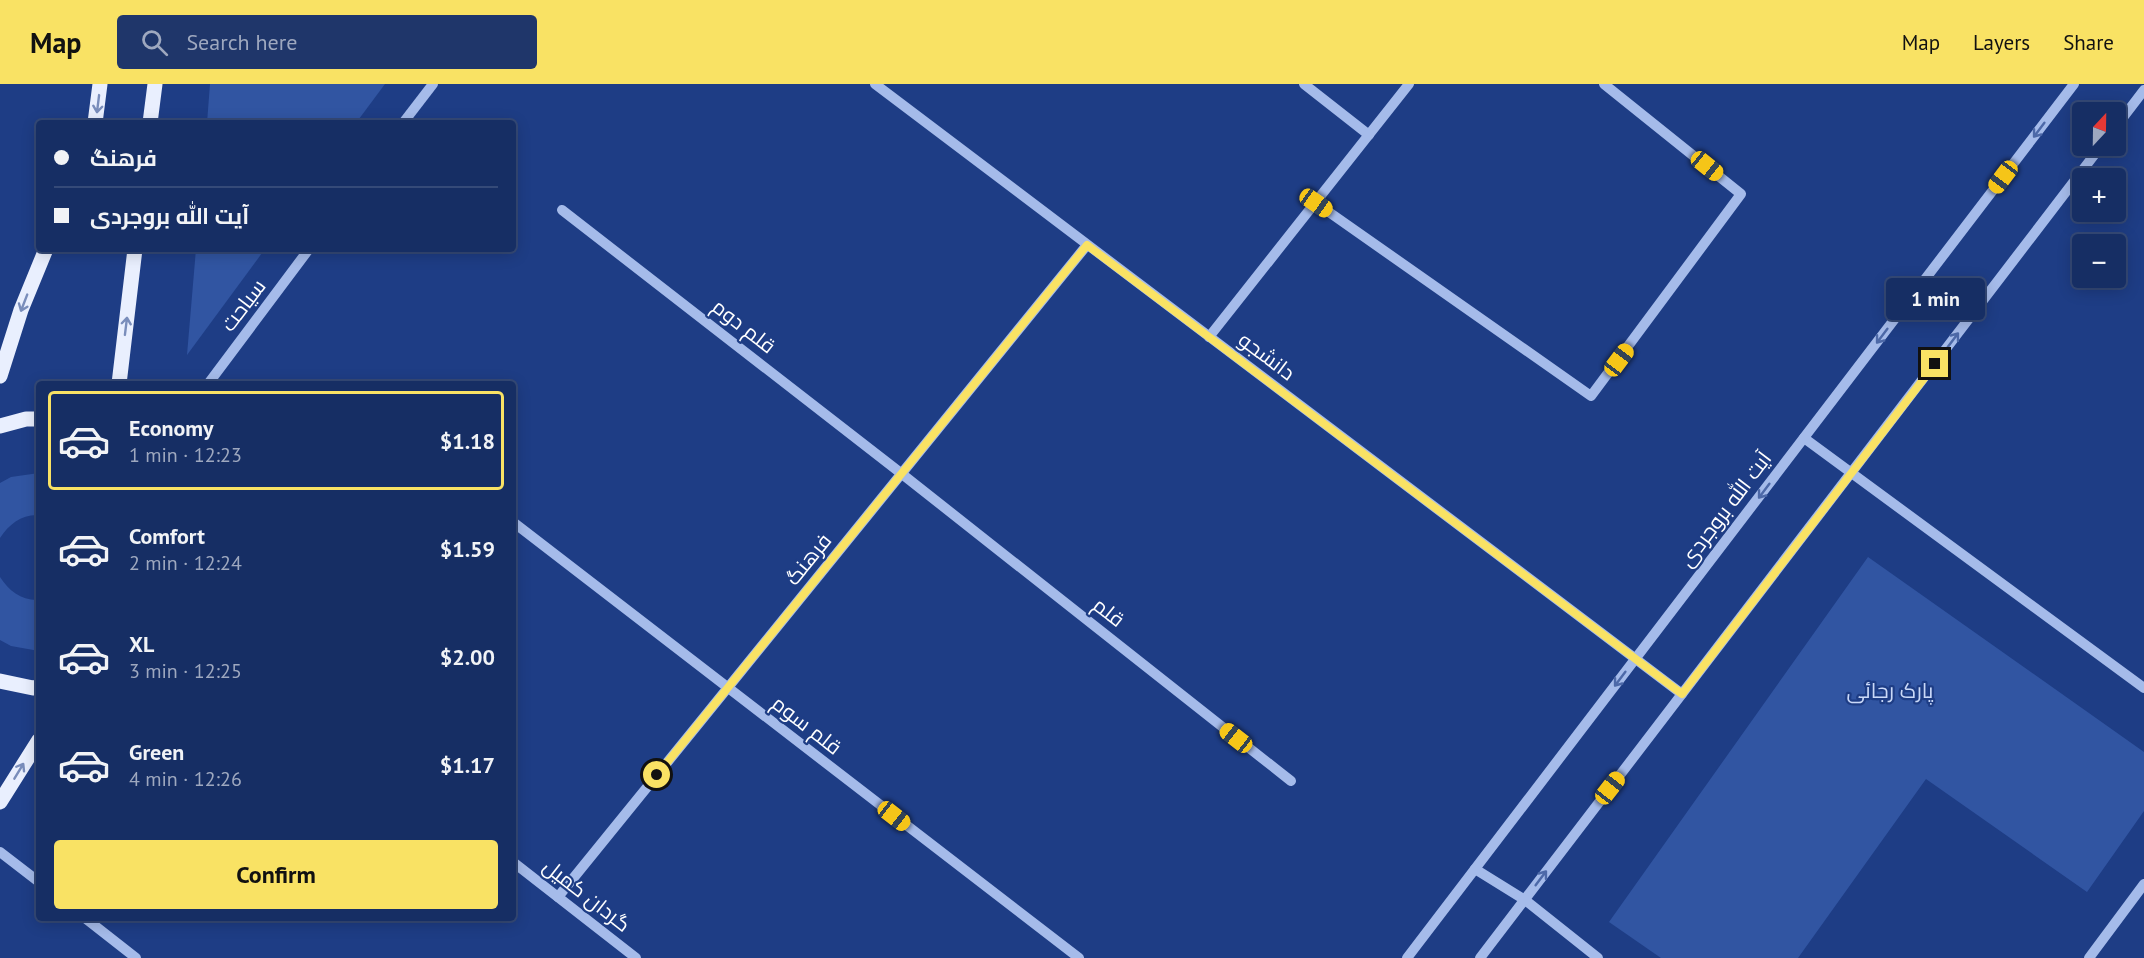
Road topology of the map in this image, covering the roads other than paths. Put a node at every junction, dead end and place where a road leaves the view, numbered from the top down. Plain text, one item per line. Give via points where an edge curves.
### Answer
1 (100, 84) edge
2 (155, 84) edge
3 (433, 84) edge
4 (874, 84) edge
5 (1304, 84) edge
6 (1409, 84) edge
7 (1604, 84) edge
8 (2074, 84) edge
9 (2144, 90) edge
10 (2126, 114) edge
11 (95, 120) edge
12 (150, 120) edge
13 (406, 120) edge
14 (1369, 135) junction
15 (2094, 156) edge
16 (1316, 203) junction
17 (562, 210) dead end
18 (1087, 245) junction
19 (45, 252) edge
20 (135, 252) edge
21 (307, 252) edge
22 (1209, 337) junction
23 (0, 376) edge
24 (119, 381) edge
25 (210, 381) edge
26 (36, 420) edge
27 (0, 426) edge
28 (1804, 438) junction
29 (1851, 473) junction
30 (902, 474) junction
31 (516, 524) edge
32 (1635, 659) junction
33 (0, 681) edge
34 (36, 688) edge
35 (728, 688) junction
36 (2144, 688) edge
37 (1682, 694) junction
38 (36, 745) edge
39 (1291, 782) dead end
40 (0, 802) edge
41 (0, 852) edge
42 (516, 864) edge
43 (1475, 869) junction
44 (36, 880) edge
45 (2144, 884) edge
46 (558, 897) junction
47 (1525, 900) junction
48 (89, 921) edge
49 (136, 958) edge
50 (636, 958) edge
51 (1078, 958) edge
52 (1407, 958) edge
53 (1480, 958) edge
54 (1598, 958) edge
55 (2090, 958) edge

1 -> 11 main road
2 - 12 main road
3 - 13 street
4 - 18 street, دانشجو
5 - 14 street
6 - 14 street
7 - 16 street via 1741,194 1592,396
8 -> 28 street, آیت الله بروجردی
9 - 10 street
14 - 16 street
29 -> 15 street
16 - 22 street
17 - 30 street, قلم دوم
18 - 22 street, دانشجو
18 - 30 street, فرهنگ
19 -> 23 main road
24 -> 20 main road
21 - 25 street, سیاحت
22 - 32 street, دانشجو
26 - 27 main road
28 - 29 street
28 -> 32 street, آیت الله بروجردی
29 - 36 street
29 - 37 street
30 - 35 street, فرهنگ
30 - 39 street, قلم
31 - 35 street, قلم سوم
32 - 37 street, دانشجو
32 -> 43 street, آیت الله بروجردی
33 - 34 main road
35 - 46 street, فرهنگ
35 - 51 street, قلم سوم
47 -> 37 street
40 -> 38 main road
41 - 44 street
42 - 46 street, گردان کمیل
43 - 47 street
43 - 52 street, آیت الله بروجردی
45 - 55 street
46 - 50 street, گردان کمیل
47 - 53 street
47 - 54 street
48 - 49 street

